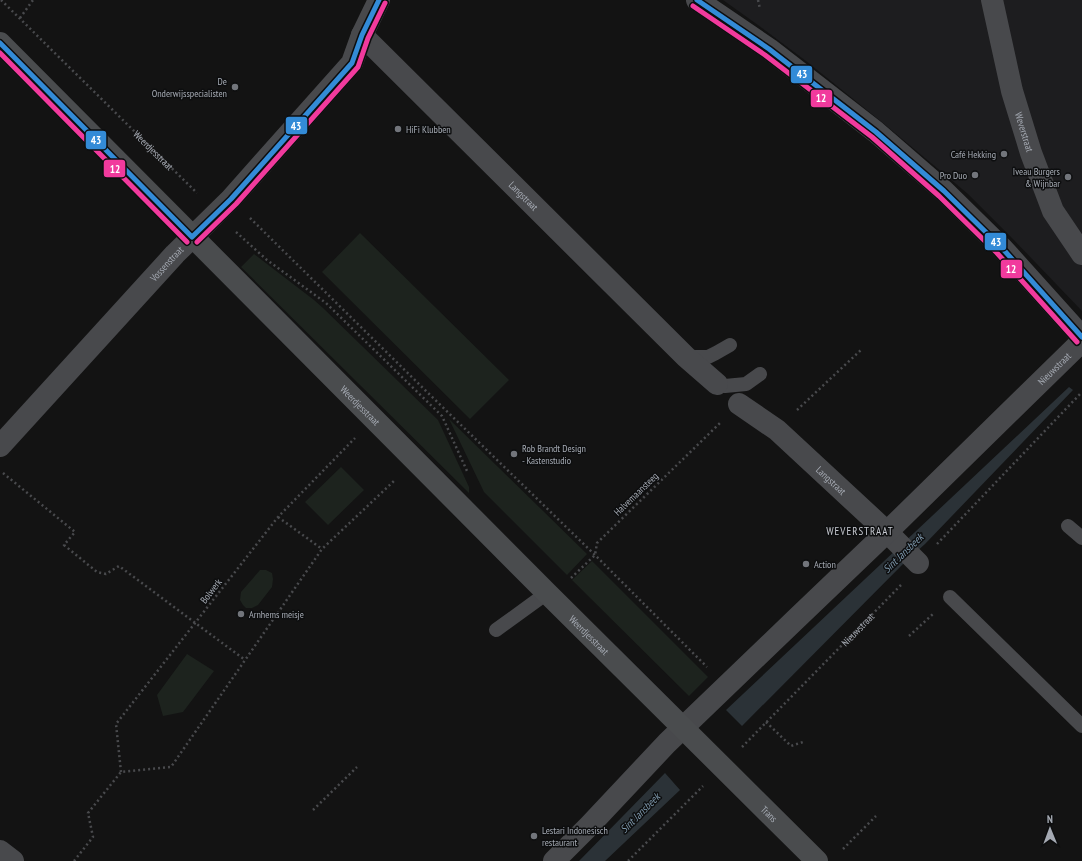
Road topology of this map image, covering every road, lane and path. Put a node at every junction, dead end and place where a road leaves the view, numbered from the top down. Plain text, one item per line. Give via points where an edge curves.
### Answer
1 (1, 0) edge
2 (33, 0) edge
3 (379, 0) edge
4 (697, 0) edge
5 (992, 0) edge
6 (20, 18) junction
7 (362, 35) junction
8 (0, 43) edge
9 (224, 206) junction
10 (192, 237) junction
11 (1082, 254) edge
12 (1082, 337) edge
13 (1082, 341) edge
14 (730, 345) dead end
15 (862, 349) dead end
16 (686, 357) junction
17 (760, 374) dead end
18 (717, 384) joint
19 (1082, 392) edge
20 (739, 404) joint
21 (777, 430) junction
22 (357, 436) dead end
23 (0, 446) edge
24 (0, 470) edge
25 (468, 473) dead end
26 (399, 477) dead end
27 (278, 517) junction
28 (1068, 526) dead end
29 (893, 537) junction
30 (1082, 538) edge
31 (322, 549) junction
32 (595, 555) junction
33 (916, 561) junction
34 (547, 593) junction
35 (950, 597) joint
36 (196, 624) junction
37 (496, 630) dead end
38 (909, 636) dead end
39 (246, 660) junction
40 (726, 686) junction
41 (766, 722) junction
42 (1082, 726) edge
43 (683, 728) junction
44 (803, 742) dead end
45 (357, 767) dead end
46 (721, 767) junction
47 (121, 772) junction
48 (313, 810) dead end
49 (876, 816) dead end
50 (0, 851) edge
51 (839, 853) dead end
52 (13, 861) edge
53 (74, 861) edge
54 (554, 861) edge
55 (628, 861) edge
56 (817, 861) edge

1 - 6 path, Weerdjesstraat
2 - 6 path
3 - 7 street, Vossenstraat
4 - 12 street via 769,49 876,132 944,191 1002,248
5 - 11 street, Weverstraat via 1012,91 1031,153 1053,211
6 - 9 path, Weerdjesstraat
7 - 9 street, Vossenstraat via 352,63
7 - 16 street, Langstraat
8 - 10 main road, Weerdjesstraat
9 - 10 street, Vossenstraat
9 - 25 path, Weerdjesstraat via 236,232 267,260 326,303 442,416
9 - 32 path via 426,391
10 - 23 street, Vossenstraat
10 - 34 main road, Weerdjesstraat
13 - 29 street, Nieuwstraat
14 - 16 lane via 708,356
15 - 21 path
16 - 18 street, Langstraat
17 - 18 lane, Langstraat via 746,384
19 - 33 path, Nieuwstraat via 1007,472
20 - 21 street, Langstraat
20 - 32 path, Halvemaansteeg via 597,543
21 - 29 street, Langstraat
22 - 27 path, Bolwerk
24 - 36 path via 74,532 64,545 97,572 106,574 119,566
26 - 31 path
27 - 31 path
27 - 36 path, Bolwerk
28 - 30 lane
29 - 33 street, Langstraat
29 - 40 street, Nieuwstraat
31 - 39 path
32 - 34 path, Halvemaansteeg via 567,581
32 - 40 path
33 - 41 path, Nieuwstraat via 896,590
34 - 37 lane
34 - 43 main road, Weerdjesstraat
35 - 38 path
35 - 42 lane
36 - 39 path
36 - 47 path, Bolwerk via 116,724
39 - 47 path via 171,767
40 - 43 street, Nieuwstraat
41 - 44 path via 791,746
41 - 46 path, Nieuwstraat
43 - 46 main road, Weerdjesstraat
43 - 54 street, Nieuwstraat
45 - 48 path
46 - 55 path, Nieuwstraat
46 - 56 main road, Trans
47 - 53 path via 88,813 93,837
49 - 51 path
50 - 52 street

